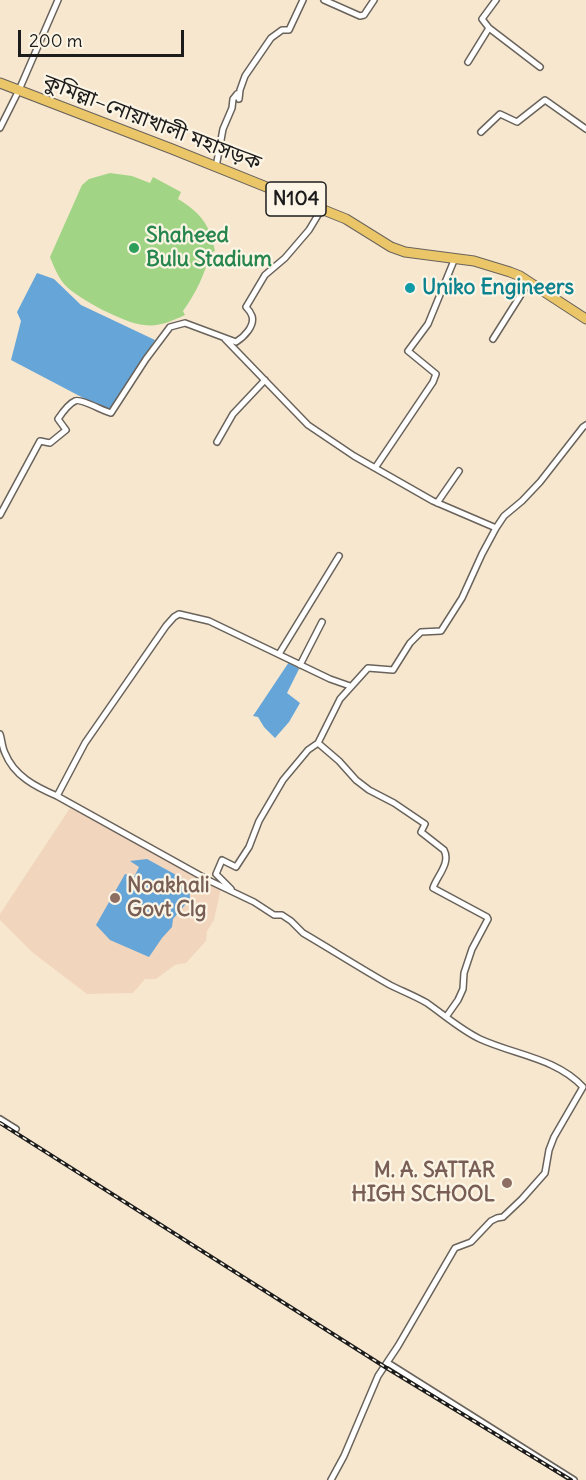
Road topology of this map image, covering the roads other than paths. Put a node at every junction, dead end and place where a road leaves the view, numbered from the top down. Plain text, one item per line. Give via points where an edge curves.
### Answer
1 (58, 0) edge
2 (303, 0) edge
3 (324, 0) edge
4 (374, 0) edge
5 (496, 0) edge
6 (489, 28) junction
7 (468, 62) dead end
8 (540, 67) dead end
9 (0, 83) edge
10 (19, 90) junction
11 (0, 128) edge
12 (586, 129) edge
13 (481, 132) dead end
14 (216, 167) junction
15 (321, 210) junction
16 (455, 258) junction
17 (529, 282) junction
18 (586, 319) edge
19 (223, 337) junction
20 (493, 339) dead end
21 (264, 380) junction
22 (586, 425) edge
23 (217, 442) dead end
24 (375, 468) junction
25 (459, 471) dead end
26 (437, 503) junction
27 (0, 514) edge
28 (496, 528) junction
29 (339, 556) dead end
30 (322, 622) dead end
31 (279, 654) junction
32 (300, 665) junction
33 (350, 686) junction
34 (0, 734) edge
35 (318, 743) junction
36 (57, 796) junction
37 (234, 892) junction
38 (446, 1017) junction
39 (584, 1084) edge
40 (0, 1119) edge
41 (16, 1129) dead end
42 (387, 1363) junction
43 (331, 1480) edge
44 (574, 1480) edge

1 - 10 street
2 - 14 street via 289,30 271,38 245,76 239,99 237,94 233,99
3 - 4 street via 360,16
5 - 6 street via 482,19
6 - 7 street
6 - 8 street
9 - 10 highway, কুমিল্লা–নোয়াখালী মহাসড়ক / N104
10 - 11 street
10 - 14 highway, কুমিল্লা–নোয়াখালী মহাসড়ক / N104
12 - 13 street via 544,100 517,122 500,114
14 - 15 highway, কুমিল্লা–নোয়াখালী মহাসড়ক / N104
15 - 16 highway, কুমিল্লা–নোয়াখালী মহাসড়ক / N104 via 346,219 391,247
15 - 19 street via 309,230 266,275 246,307 253,321 243,338 236,342
16 - 17 highway, কুমিল্লা–নোয়াখালী মহাসড়ক / N104 via 510,272
16 - 24 street via 428,324 408,351 436,374 433,382
17 - 18 highway, কুমিল্লা–নোয়াখালী মহাসড়ক / N104
17 - 20 street
19 - 21 street
19 - 27 street via 185,323 171,327 111,413 81,400 72,402 58,418 66,430 50,443 40,441
21 - 23 street via 233,414
21 - 24 street via 308,424
22 - 28 street
24 - 26 street
25 - 26 street
26 - 28 street
28 - 33 street via 441,631 421,632 393,670 368,668
29 - 31 street
30 - 32 street
31 - 32 street
31 - 36 street via 209,621 178,614 85,743
32 - 33 street
33 - 35 street
34 - 36 street via 4,753 17,772
35 - 37 street via 283,780 236,867 222,860 216,873
35 - 38 street via 369,790 425,825 422,832 447,854 433,888 488,917 464,973 463,989
36 - 37 street
37 - 38 street via 274,915 282,915 303,933
38 - 39 street via 471,1035 535,1058
39 - 42 street via 554,1137 545,1173 503,1217 491,1221 471,1242 455,1248
40 - 41 street
42 - 43 street
42 - 44 street

